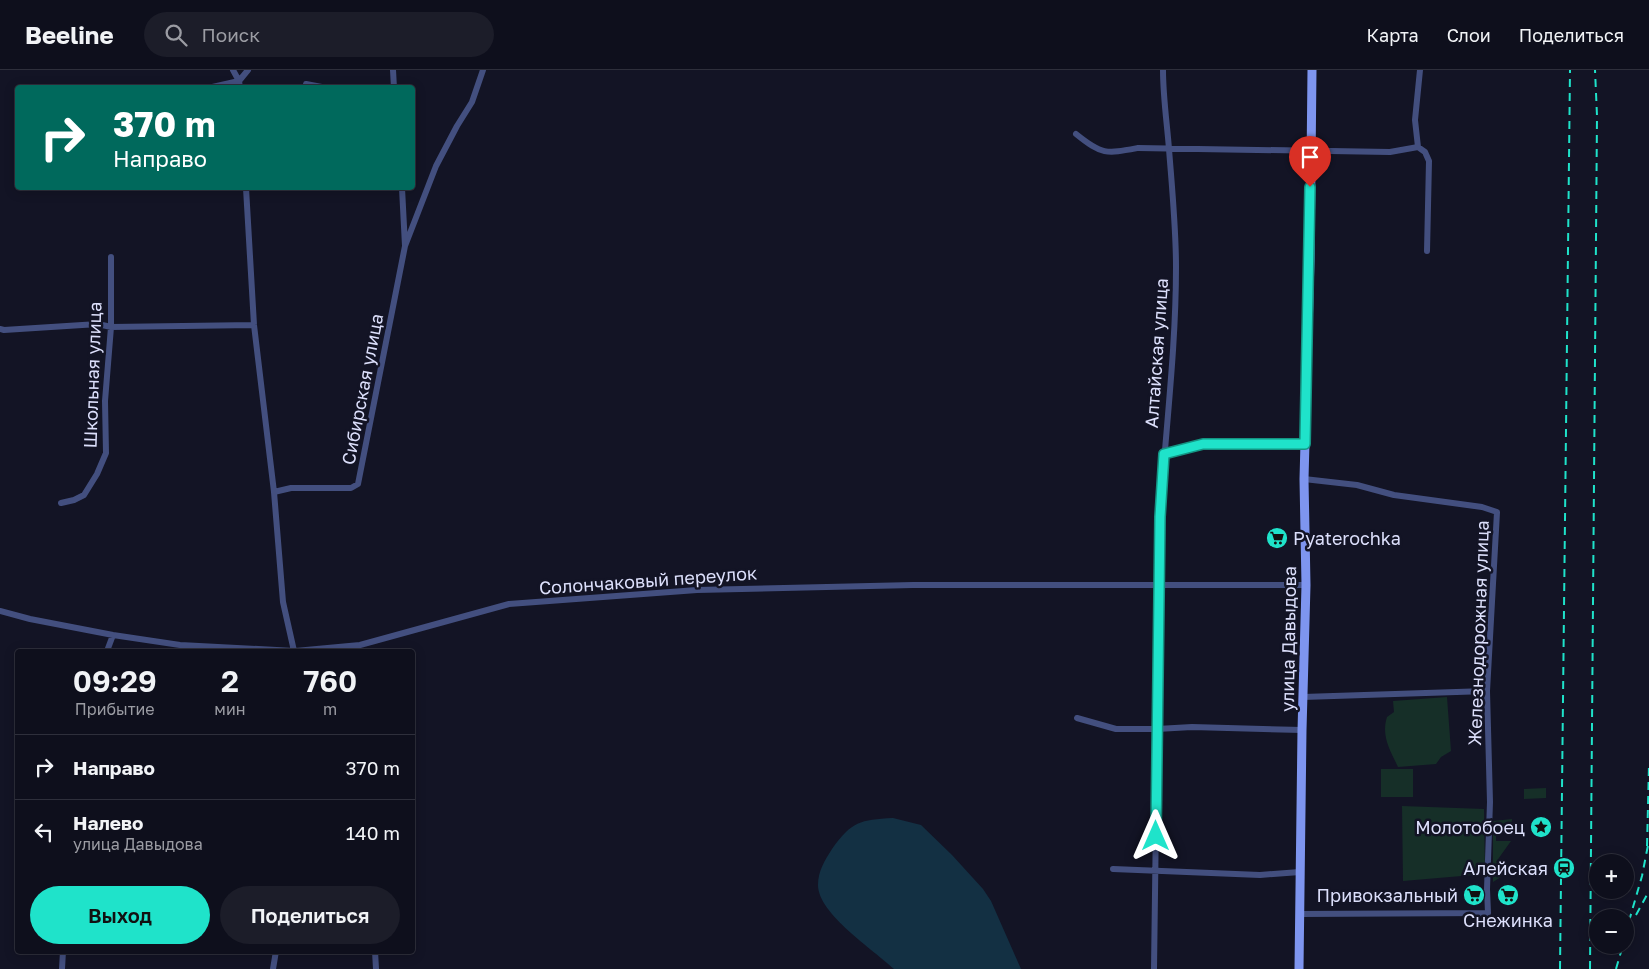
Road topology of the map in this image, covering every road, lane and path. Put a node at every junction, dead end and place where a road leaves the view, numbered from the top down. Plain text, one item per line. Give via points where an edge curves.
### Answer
1 (233, 70) edge
2 (248, 70) edge
3 (392, 70) edge
4 (483, 70) edge
5 (1163, 70) edge
6 (1312, 70) edge
7 (1420, 70) edge
8 (240, 84) edge
9 (306, 84) dead end
10 (311, 85) edge
11 (394, 85) edge
12 (1076, 134) dead end
13 (1418, 147) junction
14 (1169, 148) junction
15 (1310, 151) junction
16 (246, 190) edge
17 (402, 190) edge
18 (405, 246) junction
19 (1427, 251) dead end
20 (111, 257) dead end
21 (254, 326) junction
22 (111, 327) junction
23 (0, 328) edge
24 (1305, 444) junction
25 (1164, 454) junction
26 (1304, 479) junction
27 (274, 492) junction
28 (61, 503) dead end
29 (1160, 584) junction
30 (1306, 585) junction
31 (0, 611) edge
32 (113, 635) junction
33 (360, 648) edge
34 (108, 649) edge
35 (256, 649) edge
36 (294, 649) edge
37 (338, 649) edge
38 (1488, 691) junction
39 (1303, 697) junction
40 (1077, 718) dead end
41 (1157, 730) junction
42 (1302, 730) junction
43 (1113, 869) dead end
44 (1156, 871) junction
45 (1300, 872) junction
46 (1300, 914) junction
47 (63, 954) edge
48 (276, 954) edge
49 (375, 954) edge
50 (62, 969) edge
51 (273, 969) edge
52 (376, 969) edge
53 (1154, 969) edge
54 (1299, 969) edge

1 - 8 street
2 - 8 street
3 - 11 street
4 - 18 street, Сибирская улица via 472,102 436,166
5 - 14 street, Алтайская улица
6 - 15 main road, улица Давыдова
7 - 13 street via 1415,120
9 - 10 street
12 - 14 street via 1103,152
13 - 15 street via 1390,152
13 - 19 street via 1429,161
14 - 15 street
14 - 25 street, Алтайская улица via 1176,266 1172,376
15 - 24 main road, улица Давыдова
16 - 21 street
17 - 18 street, Сибирская улица
18 - 27 street, Сибирская улица via 358,484 351,488 290,488
20 - 22 street, Школьная улица
21 - 22 street
21 - 27 street
22 - 23 street via 98,324
22 - 28 street, Школьная улица via 105,401 106,453 84,495
24 - 25 street via 1203,444
24 - 26 main road, улица Давыдова
25 - 29 street, Алтайская улица
26 - 30 main road, улица Давыдова
26 - 38 street, Железнодорожная улица via 1357,485 1394,495 1497,512
27 - 36 street via 283,602
29 - 30 street, Солончаковый переулок
29 - 33 street, Солончаковый переулок via 697,590 509,604
29 - 41 street, Алтайская улица
30 - 39 main road, улица Давыдова
31 - 32 street, Солончаковый переулок
32 - 34 street
32 - 35 street, Солончаковый переулок via 180,645
33 - 37 street, Солончаковый переулок
38 - 39 street
38 - 46 street, Железнодорожная улица via 1488,913
39 - 42 main road, улица Давыдова
40 - 41 street via 1116,729
41 - 42 street via 1192,727
41 - 44 street, Алтайская улица
42 - 45 main road, улица Давыдова
43 - 44 street
44 - 45 street via 1260,875
44 - 53 street, Алтайская улица
45 - 46 main road, улица Давыдова
46 - 54 main road, улица Давыдова
47 - 50 street
48 - 51 street
49 - 52 street

